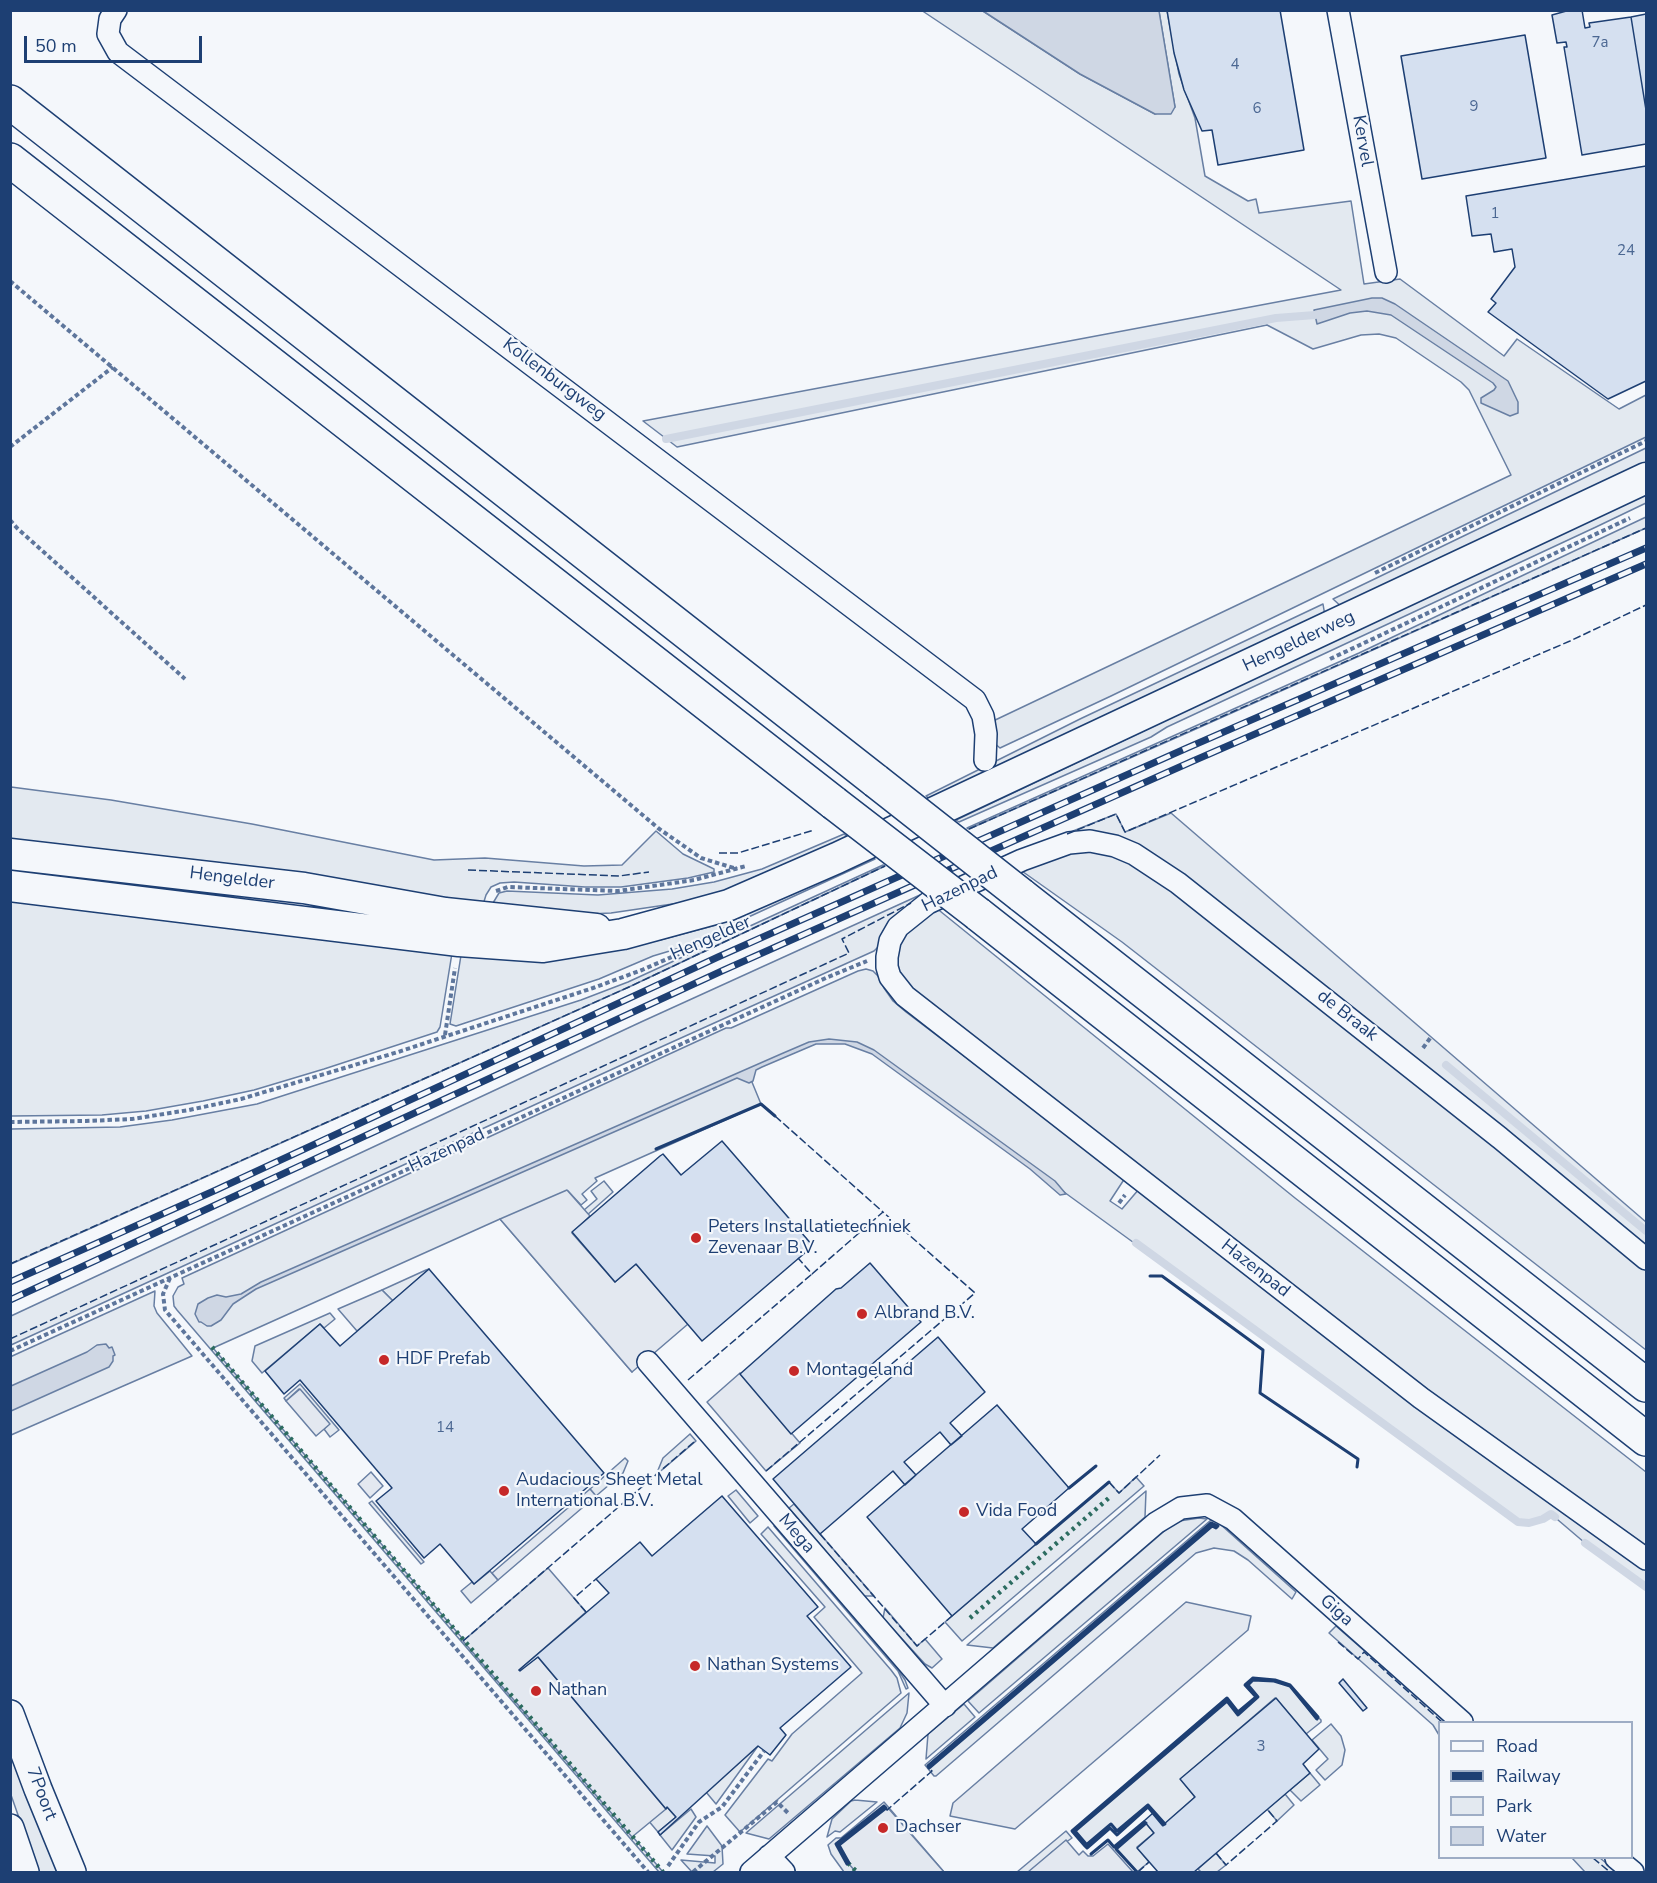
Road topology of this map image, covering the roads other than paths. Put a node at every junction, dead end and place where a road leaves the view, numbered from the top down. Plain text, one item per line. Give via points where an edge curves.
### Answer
1 (116, 10) edge
2 (1338, 10) edge
3 (10, 102) edge
4 (10, 160) edge
5 (1386, 272) dead end
6 (1647, 478) edge
7 (985, 760) dead end
8 (951, 804) joint
9 (10, 854) edge
10 (1022, 860) joint
11 (10, 886) edge
12 (623, 934) junction
13 (1647, 1259) edge
14 (648, 1362) dead end
15 (1647, 1385) edge
16 (1647, 1439) edge
17 (1647, 1559) edge
18 (945, 1706) junction
19 (10, 1714) edge
20 (1461, 1721) edge
21 (10, 1828) edge
22 (769, 1856) junction
23 (1618, 1859) edge
24 (26, 1872) edge
25 (72, 1872) edge
26 (751, 1872) edge
27 (784, 1872) edge
28 (1633, 1872) edge

1 - 7 street, Kollenburgweg via 108,34 118,52 975,700 986,734
2 - 5 street, Kervel
3 - 15 highway, bridge
4 - 16 highway, bridge
6 - 8 main road, Hengelderweg
8 - 12 main road, Hengelder via 729,905
9 - 12 main road, Hengelder via 304,888 445,913
10 - 13 street, de Braak via 1069,843 1090,841 1115,846 1154,866 1396,1055
10 - 17 street, Hazenpad via 928,903 898,927 886,957 896,986 1421,1398
11 - 12 main road, Hengelder via 459,942 543,947
14 - 18 street, Mega
18 - 20 street, Giga via 1156,1523 1181,1508 1207,1505 1233,1519
18 - 22 street
19 - 25 street, 7Poort
21 - 24 street
22 - 26 street
22 - 27 street
23 - 28 street

